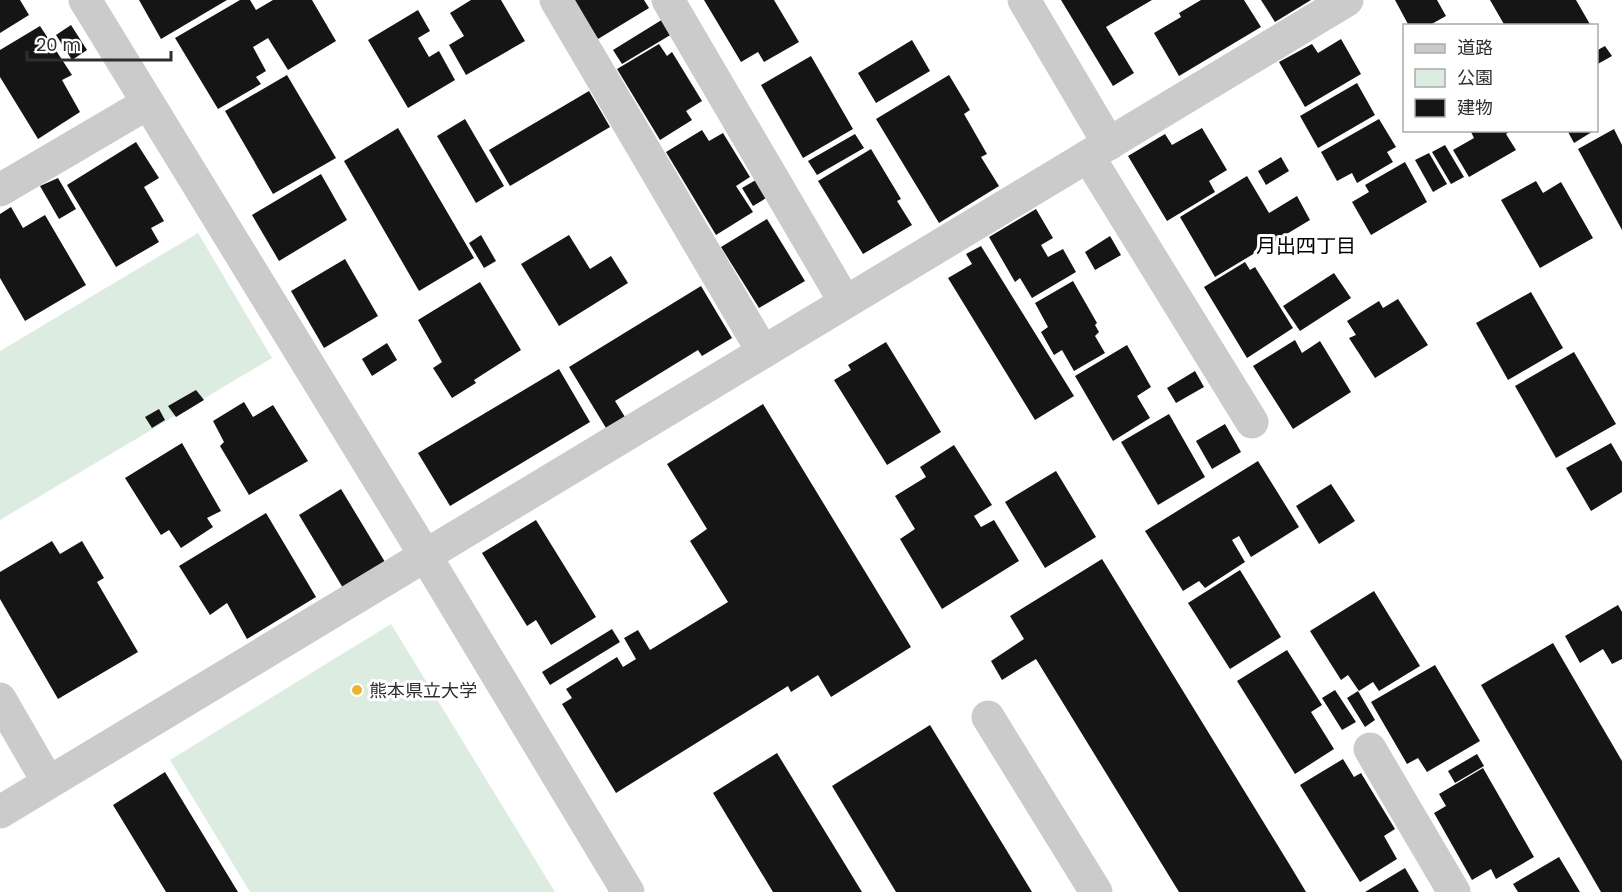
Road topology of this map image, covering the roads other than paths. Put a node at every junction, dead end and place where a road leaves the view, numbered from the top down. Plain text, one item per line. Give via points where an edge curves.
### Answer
1 (85, 0) edge
2 (556, 0) edge
3 (668, 0) edge
4 (1024, 0) edge
5 (1347, 0) edge
6 (148, 103) junction
7 (1099, 150) junction
8 (0, 190) edge
9 (845, 302) junction
10 (763, 352) junction
11 (1252, 422) dead end
12 (425, 555) junction
13 (0, 699) edge
14 (988, 717) dead end
15 (1370, 749) dead end
16 (48, 782) junction
17 (0, 812) edge
18 (628, 892) edge
19 (1096, 892) edge
20 (1454, 892) edge

1 - 6 street
2 - 10 street
3 - 9 street
4 - 7 street
5 - 7 street
6 - 8 street
6 - 12 street
7 - 9 street
7 - 11 street
9 - 10 street
10 - 12 street
12 - 16 street
12 - 18 street
13 - 16 street
14 - 19 street
15 - 20 street
16 - 17 street

